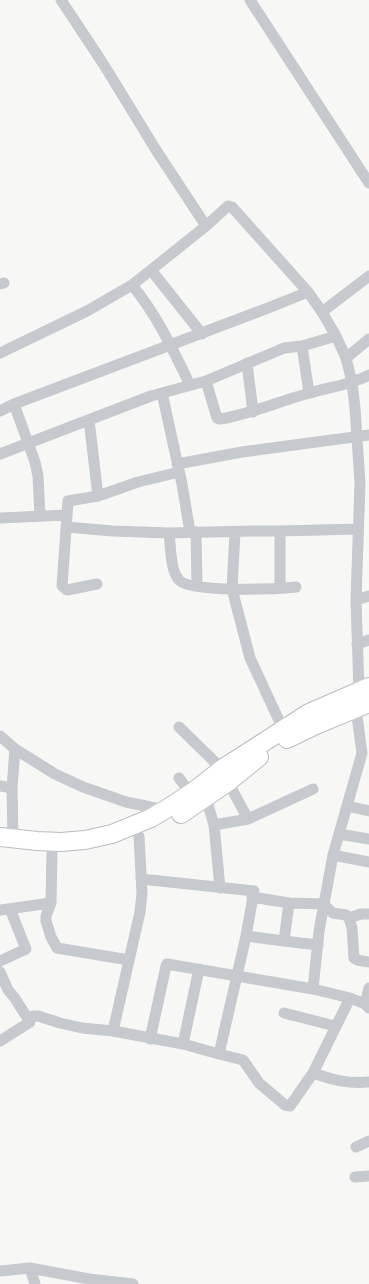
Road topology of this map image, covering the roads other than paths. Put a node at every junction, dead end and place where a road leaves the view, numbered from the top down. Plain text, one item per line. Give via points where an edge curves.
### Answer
1 (61, 0) edge
2 (250, 0) edge
3 (369, 183) edge
4 (206, 226) junction
5 (151, 270) junction
6 (369, 276) edge
7 (132, 285) junction
8 (308, 292) junction
9 (322, 312) junction
10 (202, 334) junction
11 (336, 336) junction
12 (369, 339) edge
13 (171, 346) junction
14 (302, 346) junction
15 (0, 353) edge
16 (346, 358) junction
17 (247, 363) junction
18 (369, 375) edge
19 (206, 381) junction
20 (352, 382) junction
21 (190, 385) junction
22 (162, 393) junction
23 (309, 393) junction
24 (14, 404) junction
25 (0, 411) edge
26 (253, 412) junction
27 (89, 420) junction
28 (369, 435) edge
29 (357, 437) junction
30 (29, 443) junction
31 (0, 454) edge
32 (178, 468) junction
33 (364, 482) edge
34 (98, 496) junction
35 (67, 515) junction
36 (40, 516) junction
37 (0, 518) edge
38 (66, 527) junction
39 (358, 528) junction
40 (280, 531) junction
41 (193, 532) junction
42 (235, 532) junction
43 (169, 533) junction
44 (97, 584) dead end
45 (197, 586) junction
46 (296, 587) dead end
47 (280, 588) junction
48 (232, 589) junction
49 (369, 596) edge
50 (356, 600) junction
51 (369, 640) edge
52 (357, 644) junction
53 (363, 698) edge
54 (179, 727) dead end
55 (283, 729) junction
56 (0, 736) edge
57 (15, 750) junction
58 (366, 754) edge
59 (225, 776) junction
60 (179, 778) dead end
61 (0, 786) edge
62 (12, 788) junction
63 (313, 789) dead end
64 (198, 796) junction
65 (347, 806) junction
66 (165, 810) junction
67 (369, 811) edge
68 (248, 819) junction
69 (214, 825) junction
70 (339, 834) junction
71 (139, 836) junction
72 (369, 839) edge
73 (4, 841) edge
74 (52, 851) junction
75 (333, 855) junction
76 (369, 862) edge
77 (141, 879) junction
78 (220, 888) junction
79 (252, 897) junction
80 (290, 903) junction
81 (51, 904) junction
82 (323, 904) junction
83 (5, 910) edge
84 (369, 914) edge
85 (349, 918) junction
86 (246, 936) junction
87 (284, 942) junction
88 (318, 945) junction
89 (128, 960) junction
90 (0, 962) edge
91 (369, 962) edge
92 (200, 969) junction
93 (0, 972) edge
94 (237, 976) junction
95 (369, 988) edge
96 (313, 989) junction
97 (4, 992) edge
98 (350, 998) junction
99 (367, 1006) edge
100 (284, 1013) dead end
101 (28, 1019) junction
102 (335, 1026) junction
103 (113, 1031) junction
104 (150, 1039) junction
105 (0, 1041) edge
106 (183, 1044) junction
107 (219, 1054) junction
108 (312, 1073) junction
109 (369, 1082) edge
110 (369, 1141) edge
111 (356, 1147) dead end
112 (369, 1176) edge
113 (355, 1177) dead end
114 (30, 1268) junction
115 (0, 1271) edge
116 (61, 1278) edge
117 (34, 1284) edge
118 (133, 1284) edge

1 - 4 street
2 - 3 street
4 - 5 street
4 - 8 street via 226,207 232,207
5 - 7 street
5 - 10 street
6 - 9 street
7 - 13 street via 156,318
7 - 15 street via 87,311
8 - 9 street
8 - 10 street
9 - 11 street
10 - 13 street
11 - 14 street
11 - 16 street
12 - 16 street
13 - 21 street
13 - 24 street
14 - 17 street via 284,348
14 - 23 street
16 - 20 street
17 - 19 street
17 - 26 street
18 - 20 street
19 - 21 street
19 - 26 street via 217,419
20 - 23 street
20 - 29 street
21 - 22 street
22 - 27 street
22 - 32 street
23 - 26 street
24 - 25 street
24 - 30 street
27 - 30 street
27 - 34 street
28 - 29 street
29 - 32 street via 242,452
29 - 33 street
30 - 31 street
30 - 36 street via 38,476
32 - 34 street
32 - 41 street
33 - 39 street
34 - 35 street via 69,500
35 - 36 street
35 - 38 street
36 - 37 street
38 - 43 street
38 - 44 street via 62,587 67,590
39 - 40 street
39 - 50 street
40 - 42 street
40 - 47 street
41 - 42 street
41 - 43 street
41 - 45 street
42 - 48 street
43 - 45 street via 173,569 177,579 187,586
45 - 48 street
46 - 47 street
47 - 48 street
48 - 55 street via 250,658
49 - 50 street
50 - 52 street
51 - 52 street
52 - 53 street
53 - 55 main road via 310,713
53 - 58 street
53 - 59 main road via 281,742
54 - 59 street
55 - 59 main road via 252,751
56 - 57 street
57 - 62 street
57 - 66 street via 83,787 126,802
58 - 65 street
59 - 64 main road
59 - 68 street
60 - 64 street
61 - 62 street
62 - 73 street
63 - 68 street
64 - 66 main road
64 - 69 street
64 - 71 main road via 167,822
65 - 67 street
65 - 70 street
66 - 73 main road via 112,834 85,840
68 - 69 street
69 - 78 street
70 - 72 street
70 - 75 street
71 - 74 main road via 99,847
71 - 77 street
73 - 74 main road
74 - 81 street
75 - 76 street
75 - 82 street
77 - 78 street
77 - 89 street via 140,912
78 - 79 street via 253,890
79 - 80 street
79 - 86 street
80 - 82 street
80 - 87 street
81 - 83 street
81 - 89 street via 46,921 57,948
82 - 85 street via 333,913
82 - 88 street
83 - 90 street via 26,949
84 - 85 street
85 - 91 street via 354,958
86 - 87 street
86 - 94 street
87 - 88 street
88 - 96 street
89 - 103 street
92 - 94 street
92 - 104 street via 166,965
92 - 106 street
93 - 97 street
94 - 96 street
94 - 107 street
95 - 99 street
96 - 98 street
97 - 101 street via 14,997
98 - 99 street
98 - 102 street
100 - 102 street
101 - 103 street via 38,1016 82,1028
101 - 105 street via 29,1023
102 - 108 street
103 - 104 street
104 - 106 street
106 - 107 street
107 - 108 street via 243,1060 259,1083 287,1106 291,1105
108 - 109 street via 346,1083
110 - 111 street
112 - 113 street
114 - 115 street
114 - 116 street
114 - 117 street
116 - 118 street

